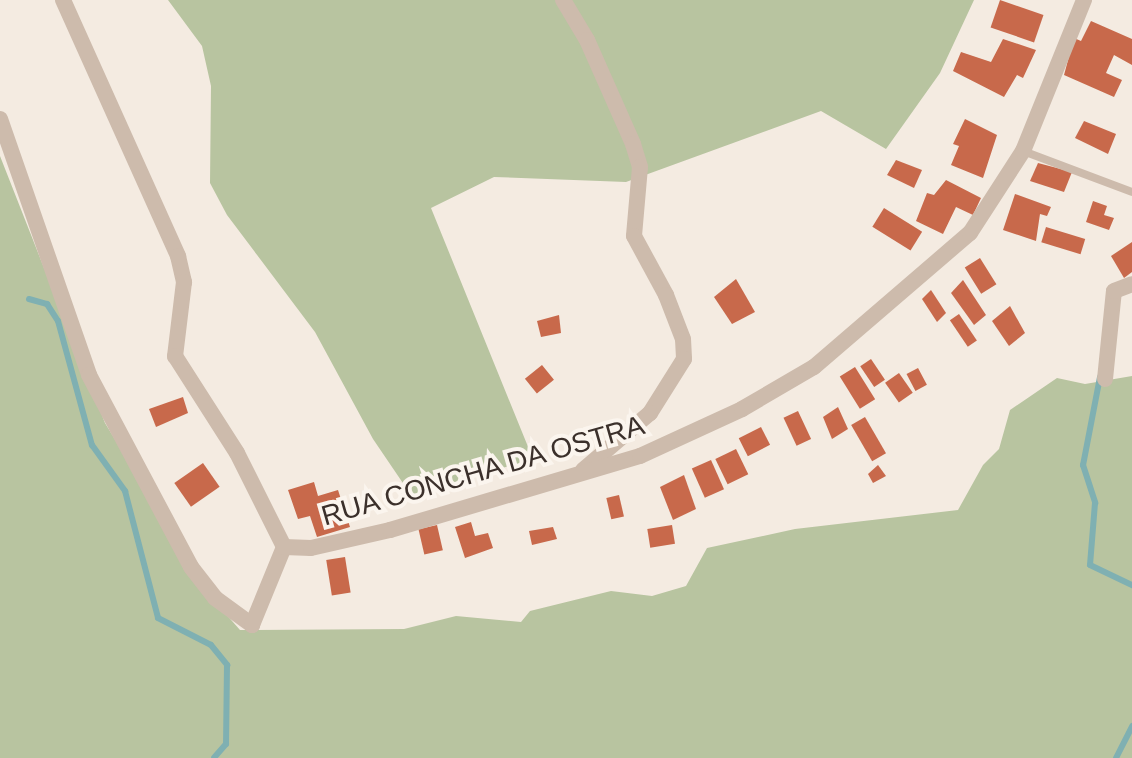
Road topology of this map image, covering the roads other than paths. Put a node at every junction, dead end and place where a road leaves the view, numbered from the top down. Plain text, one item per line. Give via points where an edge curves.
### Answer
1 (63, 0) edge
2 (563, 0) edge
3 (1084, 0) edge
4 (0, 119) edge
5 (1023, 151) junction
6 (1132, 192) edge
7 (1132, 284) edge
8 (1105, 379) dead end
9 (576, 476) junction
10 (284, 547) junction

1 - 10 street via 178,256 184,282 175,356 237,453
2 - 9 street via 587,40 633,144 640,167 634,236 666,295 683,339 684,359 650,413
3 - 5 street, RUA CONCHA DA OSTRA
4 - 10 street via 89,375 191,567 215,598 252,625
5 - 6 lane
5 - 9 street, RUA CONCHA DA OSTRA via 970,233 814,367 742,409 640,456
7 - 8 street via 1114,291
9 - 10 street, RUA CONCHA DA OSTRA via 506,492 390,530 311,548

